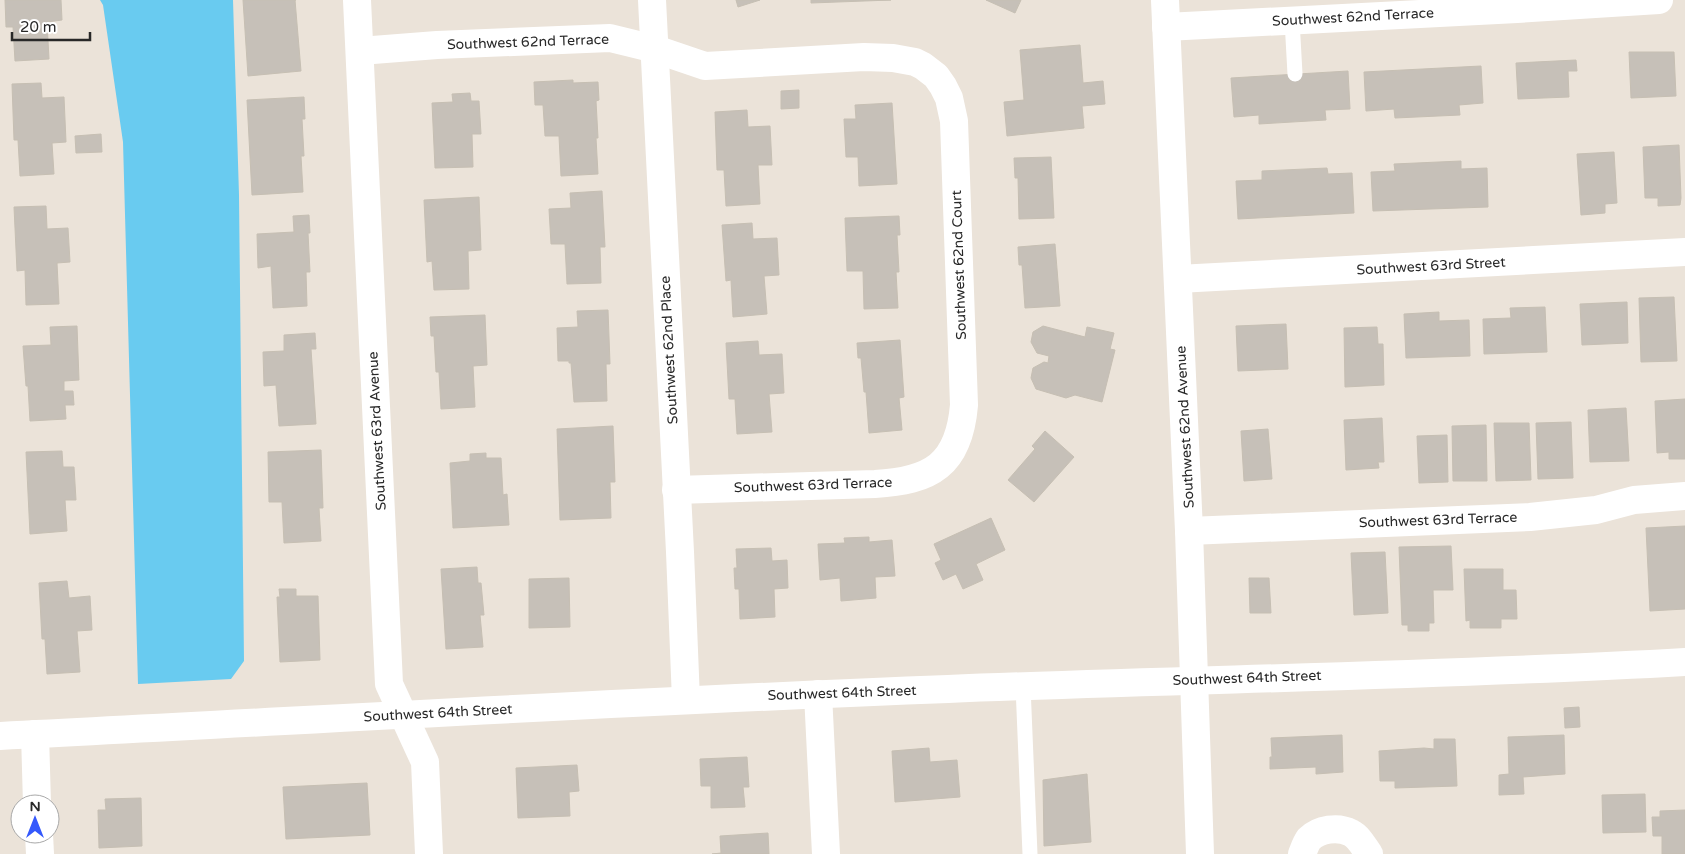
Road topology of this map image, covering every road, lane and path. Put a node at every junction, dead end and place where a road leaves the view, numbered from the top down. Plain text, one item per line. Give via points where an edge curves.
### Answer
1 (357, 0) edge
2 (652, 0) edge
3 (1165, 0) edge
4 (1659, 0) edge
5 (1292, 20) junction
6 (1166, 27) junction
7 (655, 49) junction
8 (360, 51) junction
9 (930, 70) joint
10 (1295, 74) dead end
11 (1685, 252) edge
12 (1178, 279) junction
13 (943, 462) joint
14 (676, 490) junction
15 (1685, 496) edge
16 (1189, 531) junction
17 (1685, 662) edge
18 (1195, 680) junction
19 (1023, 686) junction
20 (818, 694) junction
21 (686, 700) junction
22 (404, 715) junction
23 (35, 734) junction
24 (0, 736) edge
25 (37, 794) edge
26 (429, 854) edge
27 (826, 854) edge
28 (1030, 854) edge
29 (1200, 854) edge
30 (1302, 854) edge
31 (1369, 854) edge

1 - 8 street, Southwest 63rd Avenue
2 - 7 street, Southwest 62nd Place
3 - 6 street, Southwest 62nd Avenue
4 - 5 street, Southwest 62nd Terrace
5 - 6 street, Southwest 62nd Terrace
5 - 10 lane
6 - 12 street, Southwest 62nd Avenue
7 - 8 street, Southwest 62nd Terrace via 610,38
7 - 9 street, Southwest 62nd Terrace via 705,66 880,57 910,61
7 - 14 street, Southwest 62nd Place
8 - 22 street, Southwest 63rd Avenue via 389,684
9 - 13 street, Southwest 62nd Court via 944,86 953,116 964,406 957,440
11 - 12 street, Southwest 63rd Street
12 - 16 street, Southwest 62nd Avenue
13 - 14 street, Southwest 63rd Terrace via 918,478 889,483
14 - 21 street, Southwest 62nd Place
15 - 16 street, Southwest 63rd Terrace via 1634,500 1596,510 1530,516
16 - 18 street, Southwest 62nd Avenue
17 - 18 street, Southwest 64th Street via 1571,669
18 - 19 street, Southwest 64th Street
18 - 29 street, Southwest 62nd Avenue
19 - 20 street, Southwest 64th Street
19 - 28 lane
20 - 21 street, Southwest 64th Street
20 - 27 street
21 - 22 street, Southwest 64th Street
22 - 23 street, Southwest 64th Street
22 - 26 street, Southwest 63rd Avenue via 425,762
23 - 24 street, Southwest 64th Street
23 - 25 street
30 - 31 street via 1308,840 1316,833 1341,829 1358,838

